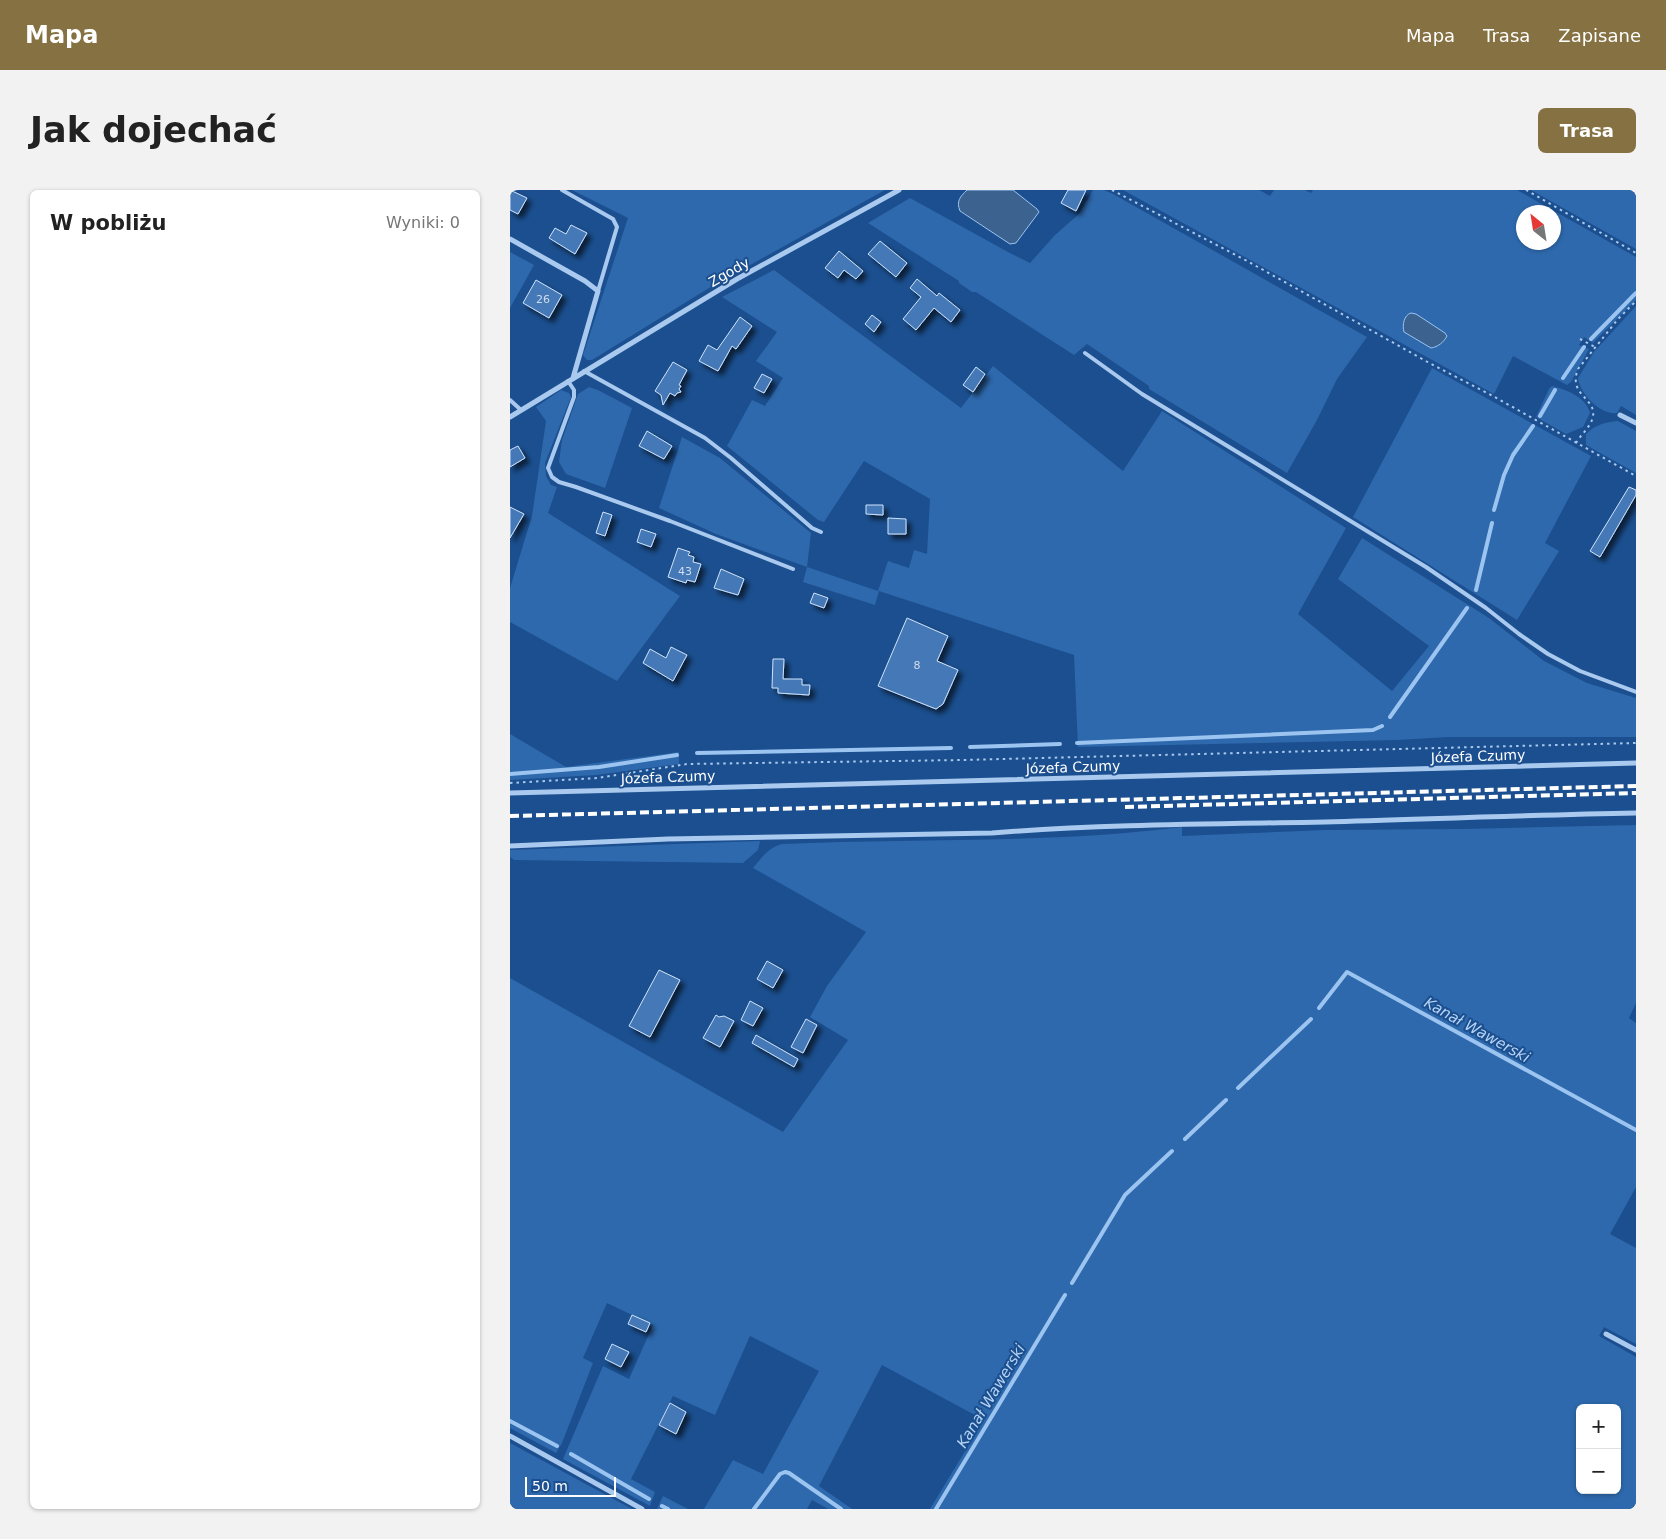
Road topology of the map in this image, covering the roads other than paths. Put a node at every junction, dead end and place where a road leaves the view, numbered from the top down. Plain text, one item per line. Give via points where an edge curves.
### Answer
1 (562, 190) edge
2 (899, 190) edge
3 (510, 239) edge
4 (598, 291) junction
5 (1085, 353) dead end
6 (584, 371) junction
7 (570, 380) junction
8 (510, 400) edge
9 (521, 410) junction
10 (1620, 415) dead end
11 (510, 417) edge
12 (1636, 423) edge
13 (821, 532) dead end
14 (793, 570) dead end
15 (1636, 692) edge
16 (1636, 763) edge
17 (510, 793) edge
18 (1636, 813) edge
19 (510, 846) edge
20 (1606, 1334) dead end
21 (1636, 1350) edge
22 (510, 1436) edge
23 (642, 1509) edge

1 - 4 lane via 617,223
2 - 6 street, Zgody via 737,279
3 - 4 street
4 - 7 street
5 - 15 lane via 1142,394 1426,567 1548,654 1580,671
6 - 7 street, Zgody
6 - 13 lane via 705,438 812,528
7 - 9 street, Zgody
7 - 14 lane via 574,396 548,468 552,477
8 - 9 lane
9 - 11 street, Zgody
10 - 12 street
16 - 17 street, Józefa Czumy
18 - 19 street
20 - 21 street
22 - 23 street

